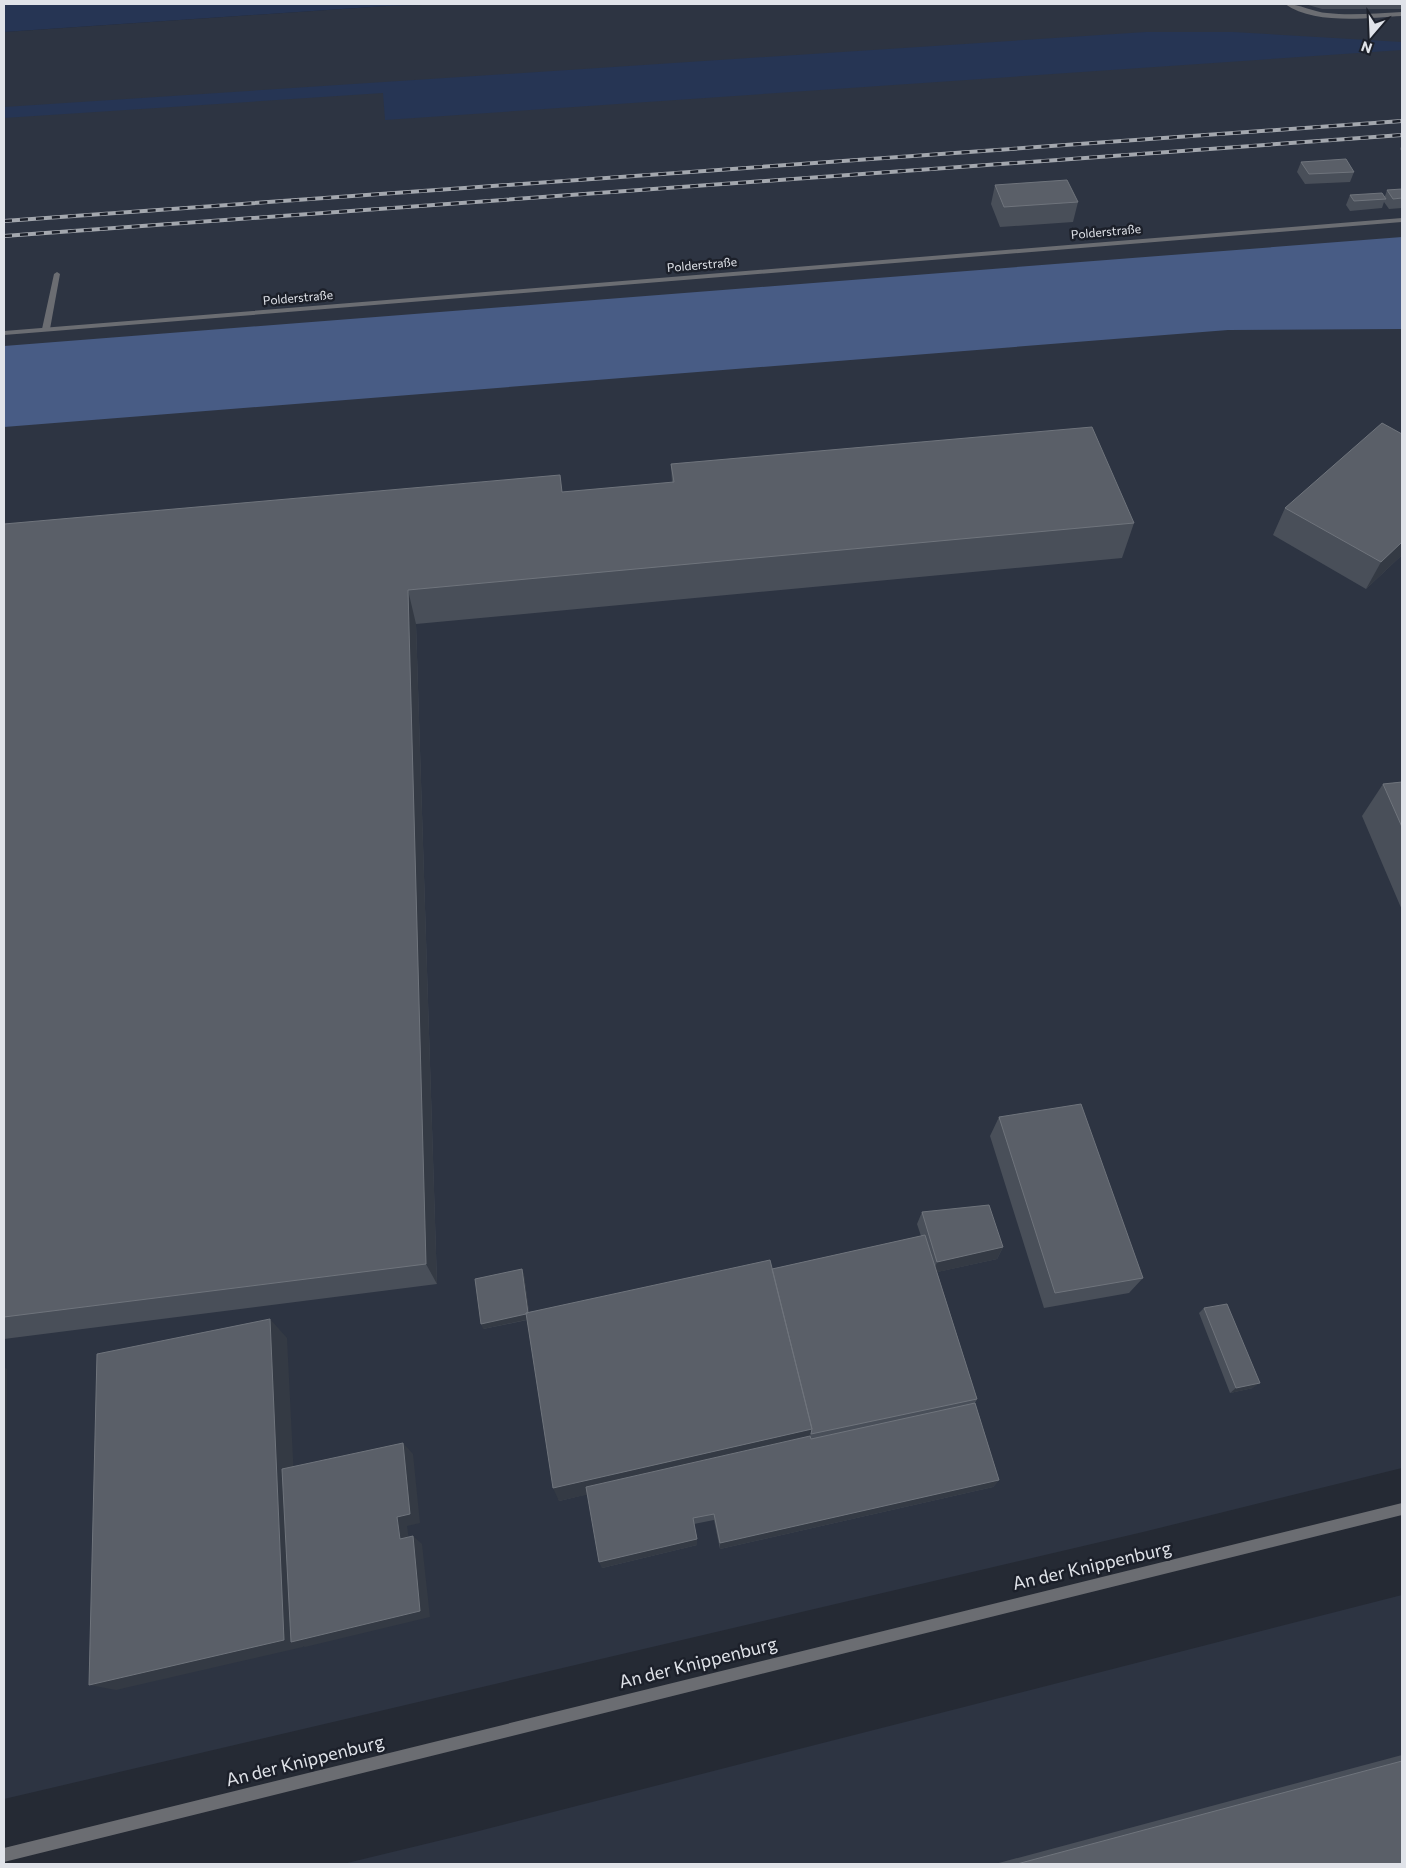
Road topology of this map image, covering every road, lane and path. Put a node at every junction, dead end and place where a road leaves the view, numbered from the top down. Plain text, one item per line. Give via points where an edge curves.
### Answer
1 (1288, 4) edge
2 (1402, 14) edge
3 (1402, 220) edge
4 (57, 274) dead end
5 (46, 329) junction
6 (4, 333) edge
7 (1402, 1509) edge
8 (4, 1855) edge

1 - 2 street via 1322,14
3 - 5 street, Polderstraße
4 - 5 street
5 - 6 street, Polderstraße
7 - 8 street, An der Knippenburg

